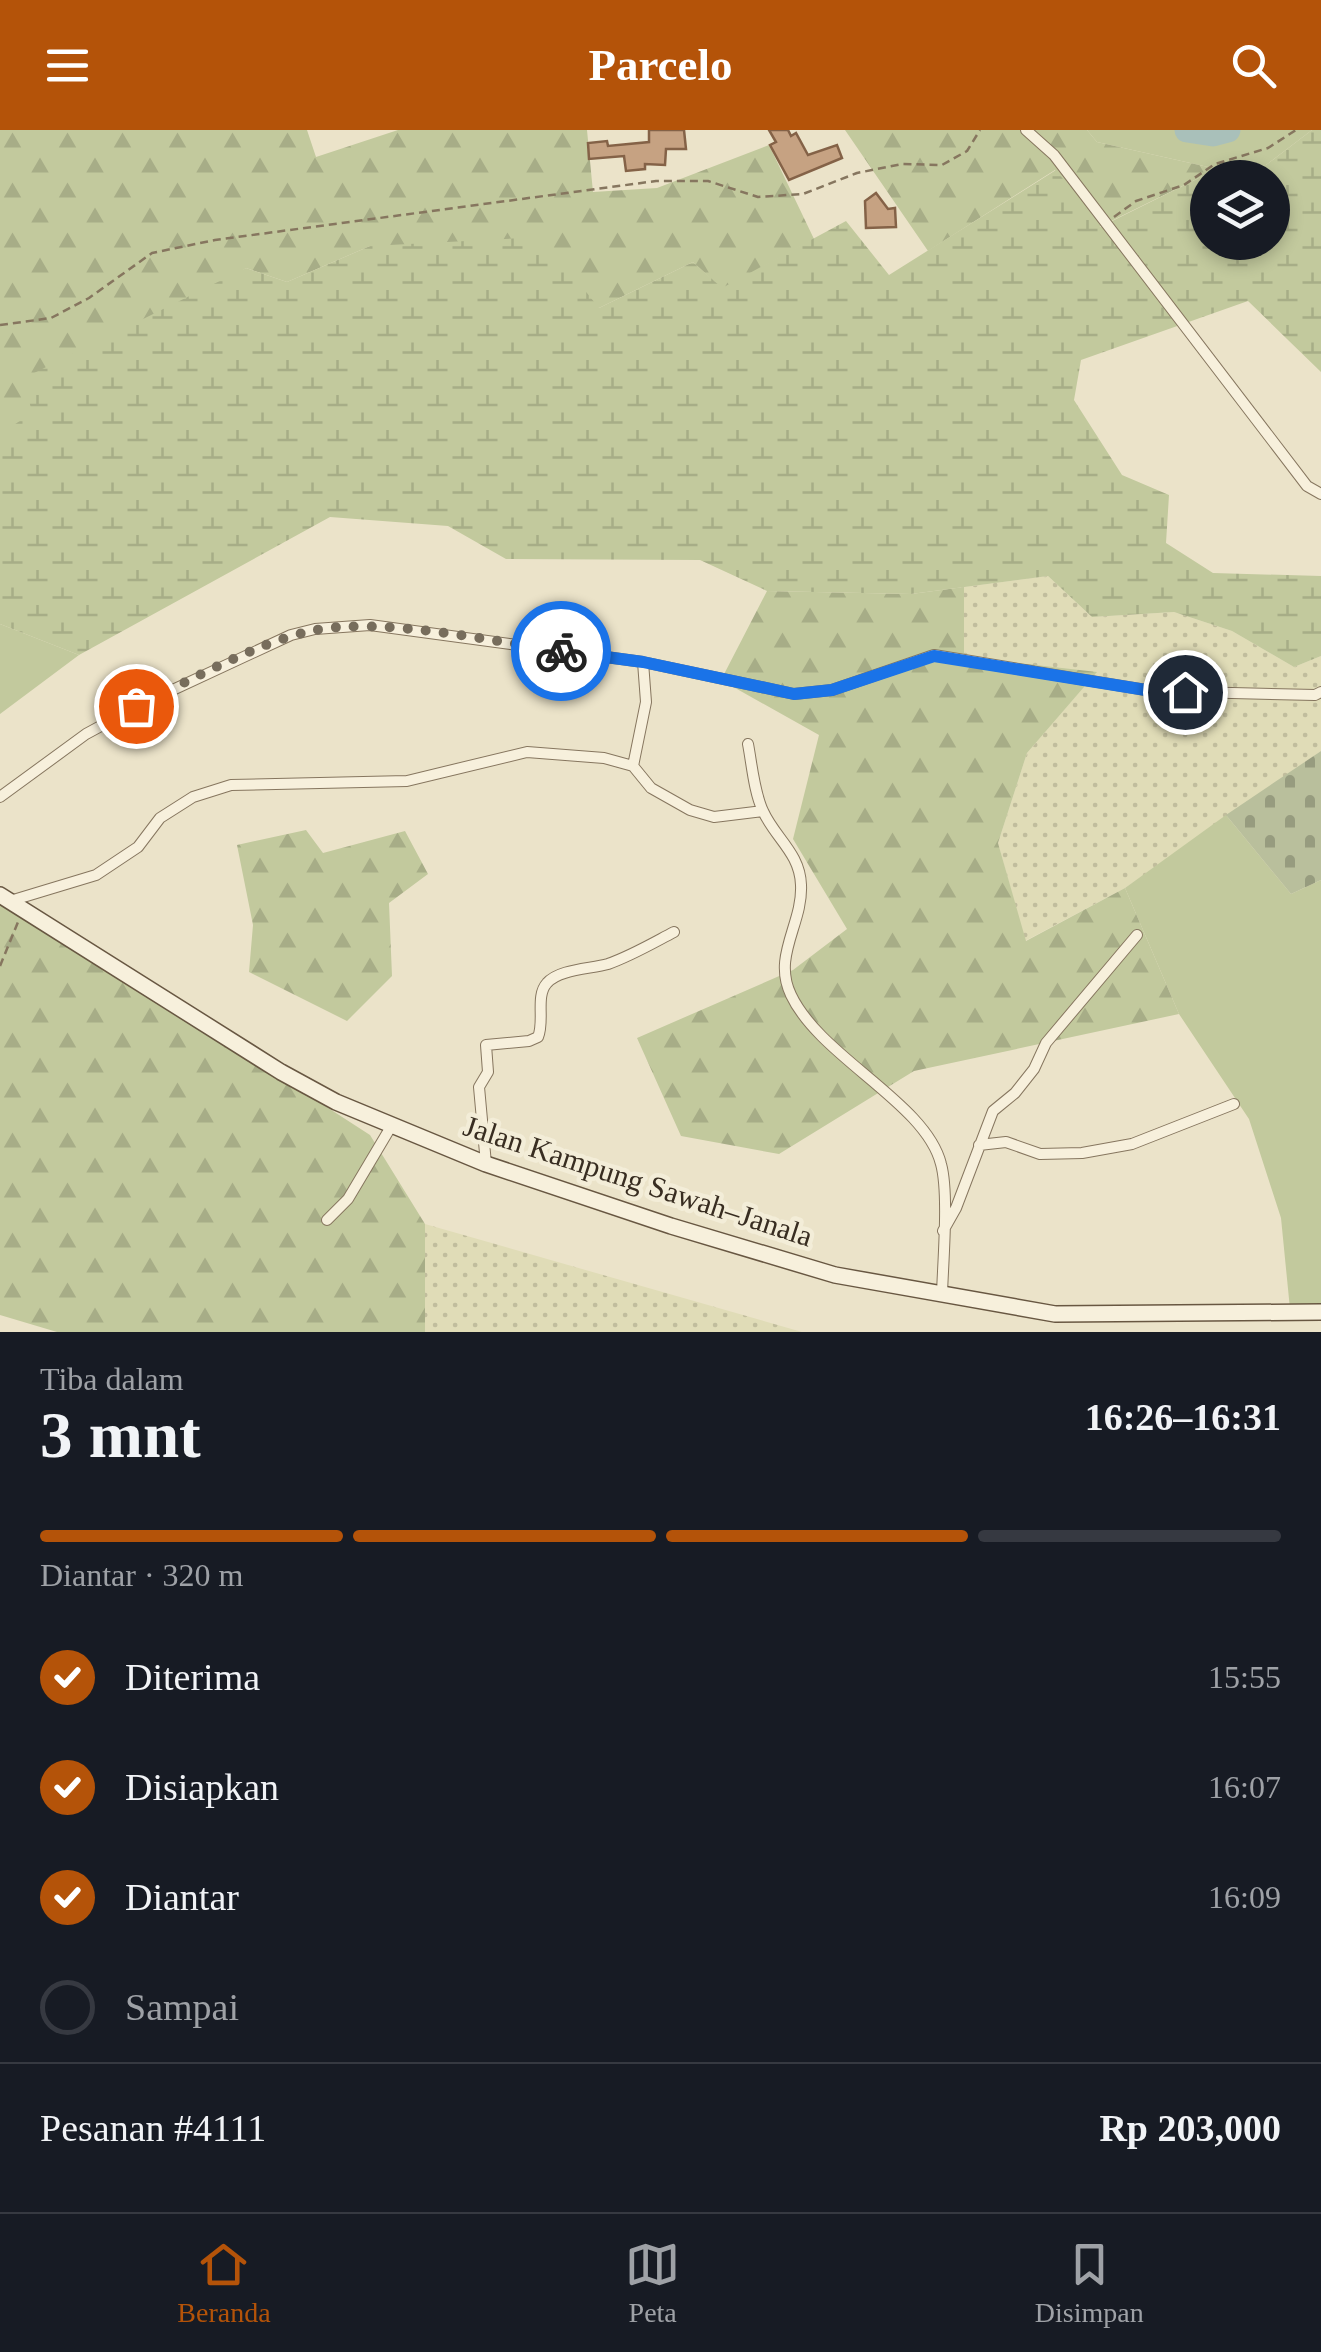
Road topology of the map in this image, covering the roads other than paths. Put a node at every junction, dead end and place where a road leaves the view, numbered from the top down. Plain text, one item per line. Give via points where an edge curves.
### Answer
1 (1026, 130) edge
2 (1321, 494) edge
3 (643, 662) junction
4 (1321, 692) edge
5 (748, 744) dead end
6 (633, 766) junction
7 (0, 797) edge
8 (762, 811) junction
9 (11, 902) edge
10 (674, 932) dead end
11 (1137, 935) dead end
12 (1234, 1104) dead end
13 (392, 1126) junction
14 (978, 1145) junction
15 (486, 1164) junction
16 (327, 1220) dead end
17 (943, 1231) junction
18 (942, 1294) junction
19 (1321, 1312) edge

1 - 2 street via 1054,155 1307,486
3 - 4 street via 794,694 832,690 934,656 1152,691
3 - 6 street via 646,702
3 - 7 street via 370,625 315,630 136,706
5 - 8 street
6 - 8 street via 651,788 690,810 714,817
6 - 9 street via 528,752 407,781 231,786 193,797 160,818 138,847 96,875
8 - 17 street via 793,854 802,882 800,914 784,953 790,993 818,1034 934,1146 942,1167
9 - 13 main road, Jalan Kampung Sawah–Janala via 281,1072
10 - 15 street via 610,963 554,978 542,994 538,1037 486,1045 488,1072 479,1087
11 - 14 street via 1046,1042 1016,1093 993,1111
12 - 14 street via 1132,1144 1082,1153 1040,1154 1006,1142
13 - 15 main road, Jalan Kampung Sawah–Janala
13 - 16 street via 348,1199
14 - 17 street
15 - 18 main road, Jalan Kampung Sawah–Janala via 835,1274
17 - 18 street
18 - 19 main road, Jalan Kampung Sawah–Janala via 1054,1314

